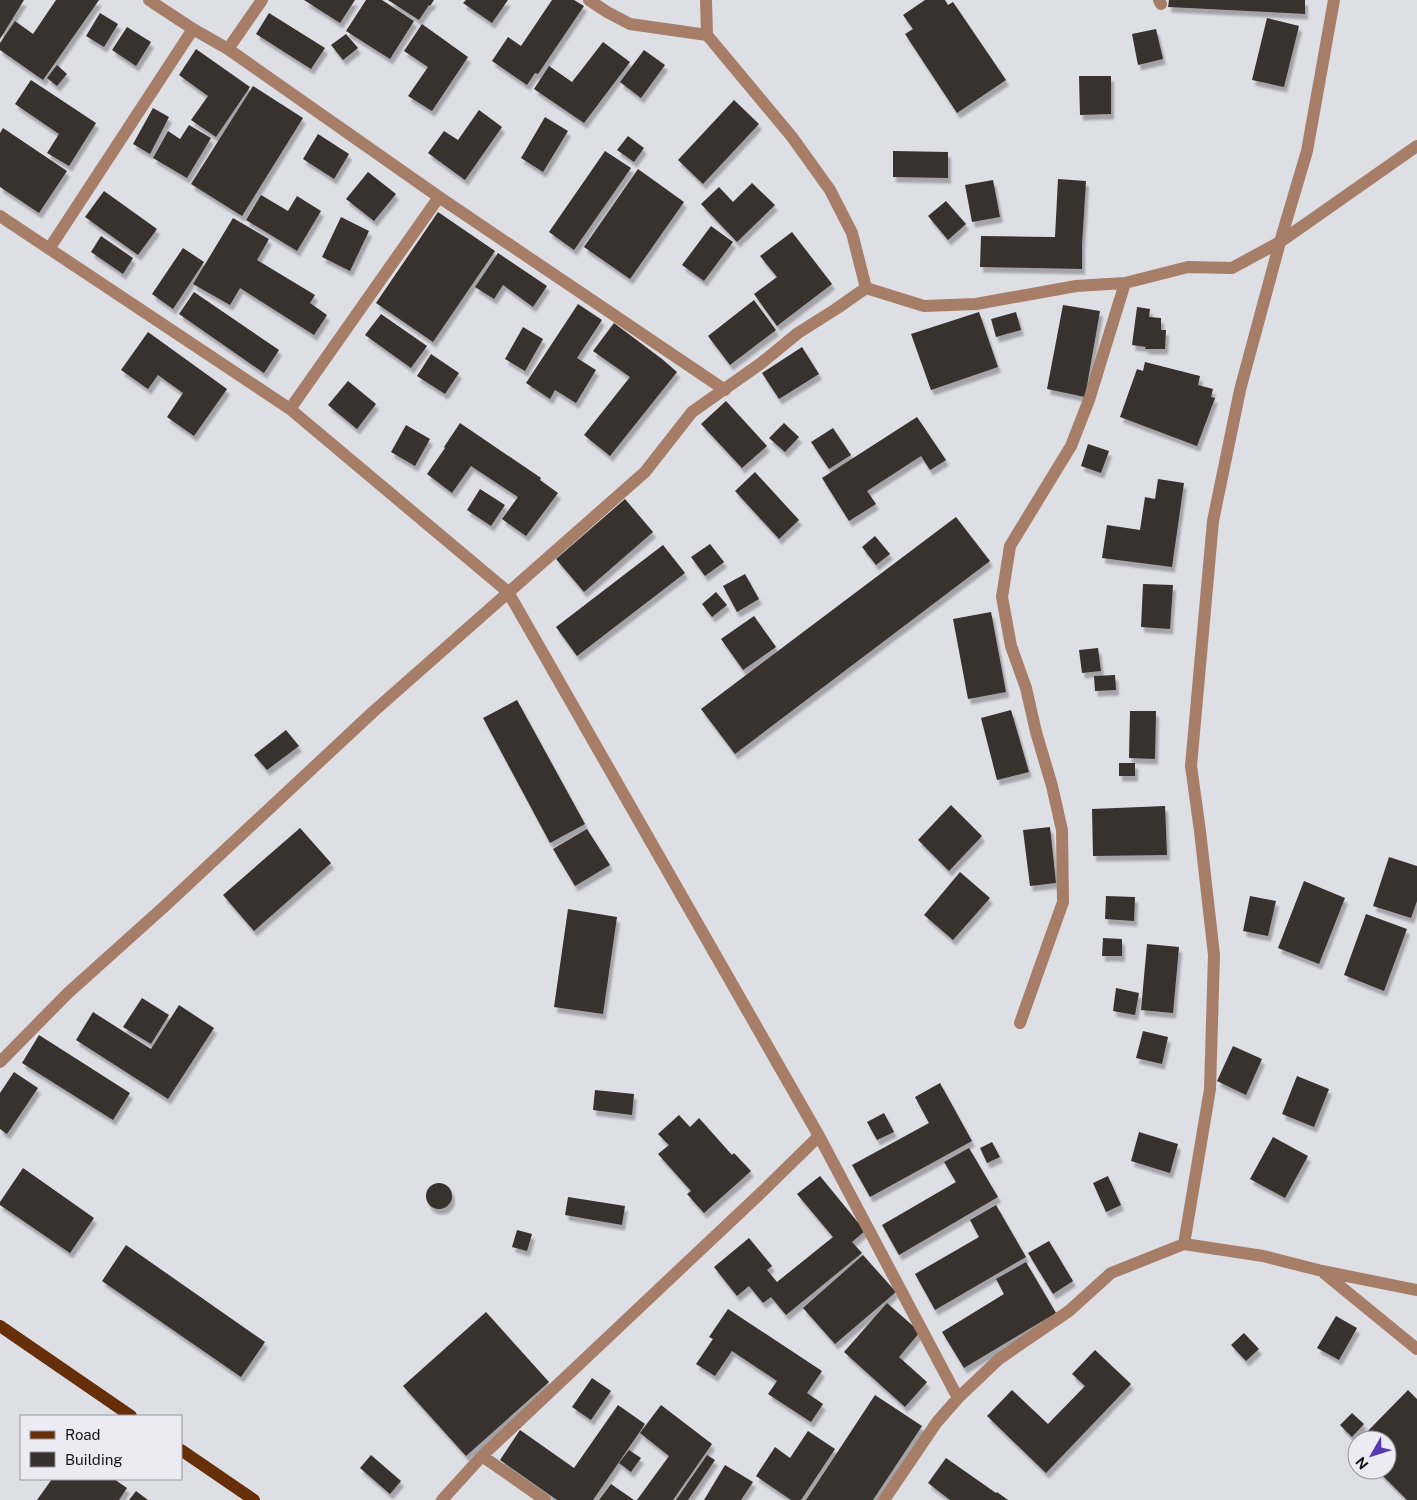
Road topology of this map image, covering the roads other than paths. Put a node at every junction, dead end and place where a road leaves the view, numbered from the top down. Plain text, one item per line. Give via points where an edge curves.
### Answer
1 (150, 0) edge
2 (262, 0) edge
3 (589, 0) edge
4 (706, 0) edge
5 (1334, 0) edge
6 (193, 29) junction
7 (707, 35) junction
8 (228, 49) junction
9 (1417, 146) edge
10 (439, 197) junction
11 (0, 216) edge
12 (1280, 242) junction
13 (49, 249) junction
14 (1125, 283) junction
15 (866, 288) junction
16 (725, 390) junction
17 (290, 409) junction
18 (508, 592) junction
19 (1020, 1022) dead end
20 (0, 1062) edge
21 (819, 1136) junction
22 (1184, 1244) junction
23 (1322, 1271) junction
24 (1417, 1290) edge
25 (0, 1326) edge
26 (1417, 1349) edge
27 (958, 1398) junction
28 (130, 1415) edge
29 (182, 1451) edge
30 (482, 1456) junction
31 (254, 1500) edge
32 (442, 1500) edge
33 (545, 1500) edge
34 (884, 1500) edge

1 - 6 street
2 - 8 street
3 - 7 street via 630,24
4 - 7 street
5 - 12 street via 1307,151
6 - 8 street
6 - 13 street
7 - 15 street via 792,137 830,190 852,233
8 - 10 street
9 - 12 street
10 - 16 street
10 - 17 street
11 - 13 street
12 - 14 street via 1232,268 1188,267
12 - 22 street via 1240,390 1213,521 1191,766 1214,954 1210,1089
13 - 17 street
14 - 15 street via 1076,286 976,304 924,306
14 - 19 street via 1089,400 1071,446 1010,546 1002,597 1012,646 1062,830 1063,902
15 - 16 street via 798,333
16 - 18 street via 692,412 645,472
17 - 18 street
18 - 20 street via 68,993
18 - 21 street
21 - 27 street
21 - 30 street
22 - 23 street via 1263,1256
22 - 27 street via 1112,1273 1069,1311 999,1359
23 - 24 street
23 - 26 street
25 - 28 main road
27 - 34 street via 937,1422
29 - 31 main road
30 - 32 street
30 - 33 street

